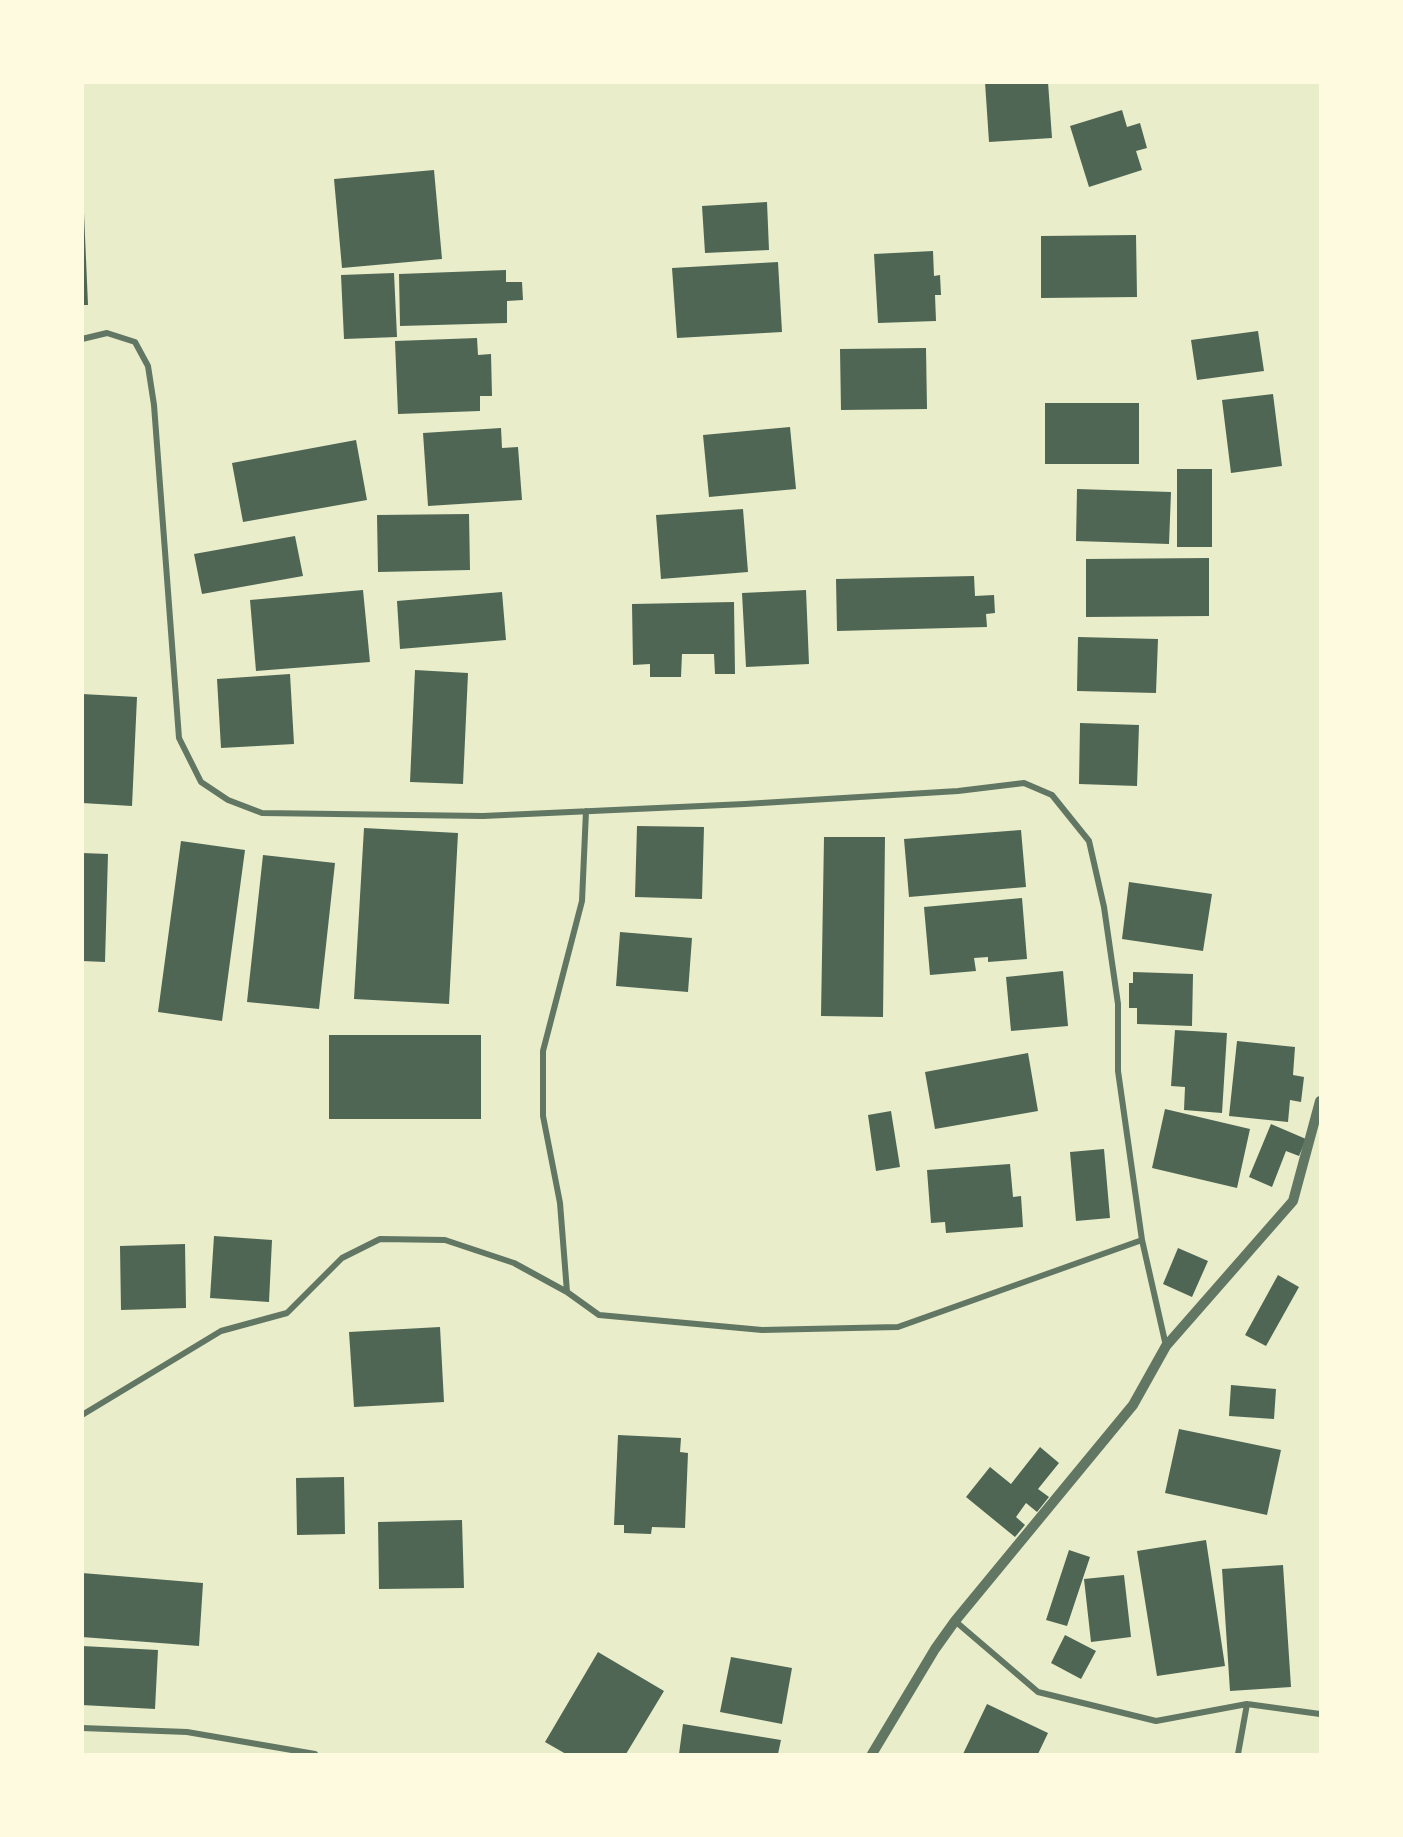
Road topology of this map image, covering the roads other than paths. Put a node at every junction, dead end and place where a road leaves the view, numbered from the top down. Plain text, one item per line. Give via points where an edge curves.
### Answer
1 (82, 339) edge
2 (586, 812) junction
3 (1320, 1101) edge
4 (1142, 1240) junction
5 (567, 1292) junction
6 (1166, 1346) junction
7 (82, 1414) edge
8 (955, 1621) junction
9 (1248, 1704) junction
10 (1320, 1714) edge
11 (82, 1728) edge
12 (315, 1755) edge
13 (872, 1755) edge
14 (1238, 1755) edge

1 - 2 street via 107,333 135,342 148,366 178,738 201,782 228,800 262,813 483,816
2 - 4 street via 958,791 1024,783 1053,795 1089,841 1104,906 1118,1004 1118,1071
2 - 5 street via 582,901 543,1051 543,1116 560,1203
3 - 6 street via 1293,1201
4 - 5 street via 898,1327 762,1330 599,1315
4 - 6 street
5 - 7 street via 514,1263 445,1240 380,1239 342,1258 287,1313 221,1331
6 - 8 street via 1133,1405
8 - 9 street via 1038,1692 1156,1721
8 - 13 street
9 - 10 street
9 - 14 street
11 - 12 street via 187,1731

